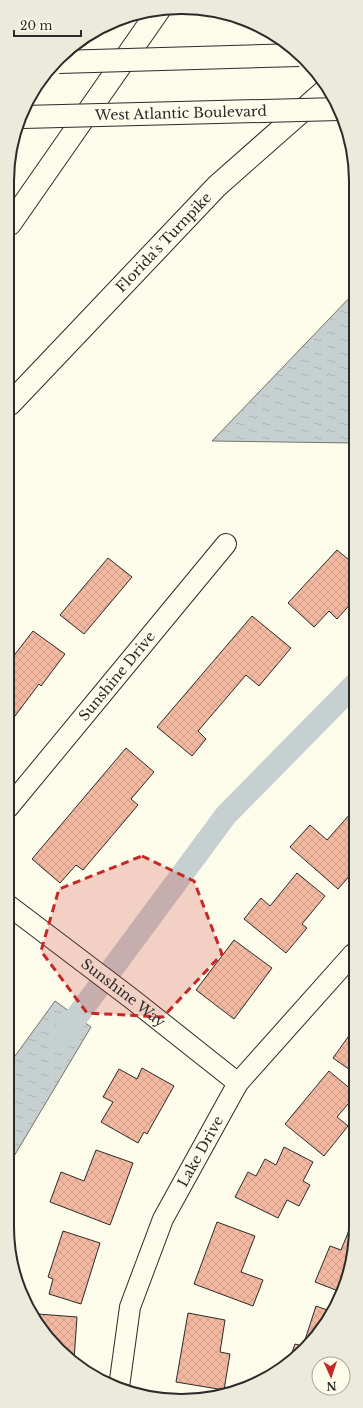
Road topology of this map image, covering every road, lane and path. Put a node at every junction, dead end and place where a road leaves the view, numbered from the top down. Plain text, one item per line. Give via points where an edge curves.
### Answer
1 (155, 16) edge
2 (291, 55) edge
3 (64, 62) edge
4 (323, 92) edge
5 (333, 109) edge
6 (27, 118) edge
7 (14, 218) edge
8 (14, 400) edge
9 (226, 544) dead end
10 (14, 801) edge
11 (14, 910) edge
12 (349, 959) edge
13 (238, 1084) junction
14 (120, 1382) edge

1 - 7 main road
2 - 3 main road, bridge
4 - 8 main road, Florida's Turnpike via 217,186
5 - 6 main road, West Atlantic Boulevard, bridge
9 - 10 street, Sunshine Drive
11 - 13 street, Sunshine Way
12 - 13 street, Lake Drive
13 - 14 street, Lake Drive via 163,1220 130,1307

